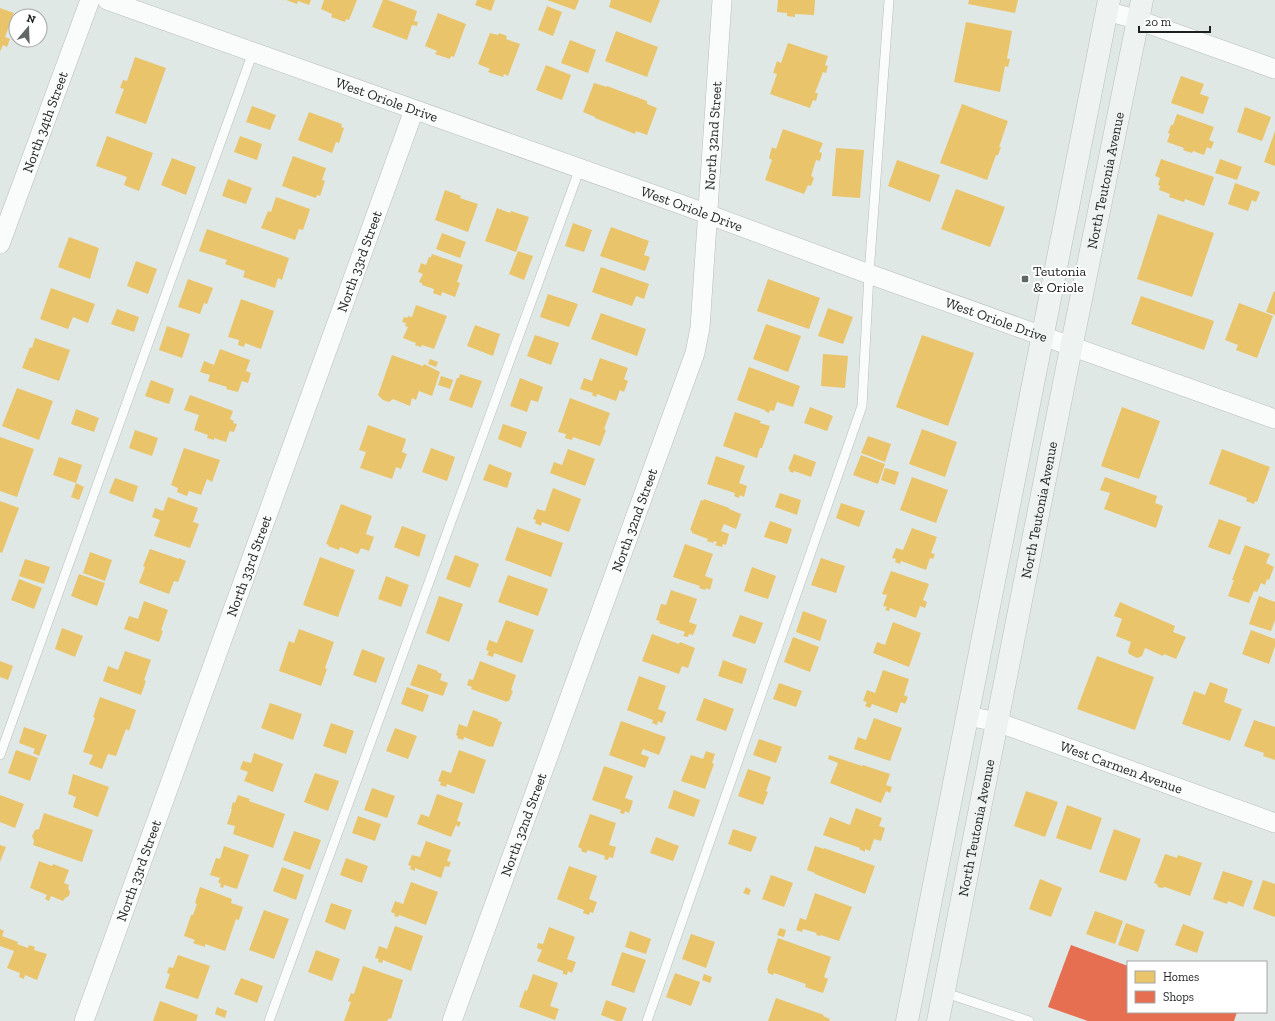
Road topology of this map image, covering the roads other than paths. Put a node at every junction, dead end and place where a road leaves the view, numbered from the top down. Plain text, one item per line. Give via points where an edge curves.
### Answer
1 (90, 0) edge
2 (107, 0) edge
3 (722, 0) edge
4 (889, 0) edge
5 (1108, 5) edge
6 (1140, 10) edge
7 (253, 52) junction
8 (1275, 69) edge
9 (414, 110) junction
10 (580, 168) junction
11 (708, 214) junction
12 (0, 244) edge
13 (869, 274) junction
14 (1043, 337) junction
15 (1071, 347) junction
16 (1275, 419) edge
17 (968, 716) junction
18 (997, 722) junction
19 (0, 755) edge
20 (1275, 823) edge
21 (943, 992) junction
22 (84, 1021) edge
23 (269, 1021) edge
24 (452, 1021) edge
25 (647, 1021) edge
26 (908, 1021) edge
27 (938, 1021) edge
28 (1029, 1021) edge

1 - 12 street, North 34th Street
2 - 7 street, West Oriole Drive
3 - 11 street, North 32nd Street
4 - 13 lane
5 - 6 street
5 - 14 main road
6 - 8 street
6 - 15 main road, North Teutonia Avenue
7 - 9 street, West Oriole Drive
7 - 19 lane
9 - 10 street, West Oriole Drive
9 - 22 street, North 33rd Street
10 - 11 street, West Oriole Drive
10 - 23 lane
11 - 13 street, West Oriole Drive
11 - 24 street, North 32nd Street via 700,328 695,354
13 - 14 street, West Oriole Drive
13 - 25 lane via 862,406
14 - 15 street, West Oriole Drive
14 - 17 main road
15 - 16 street, West Oriole Drive
15 - 18 main road, North Teutonia Avenue
17 - 18 street, West Carmen Avenue
17 - 26 main road
18 - 20 street, West Carmen Avenue
18 - 21 main road, North Teutonia Avenue
21 - 27 main road, North Teutonia Avenue
21 - 28 lane

